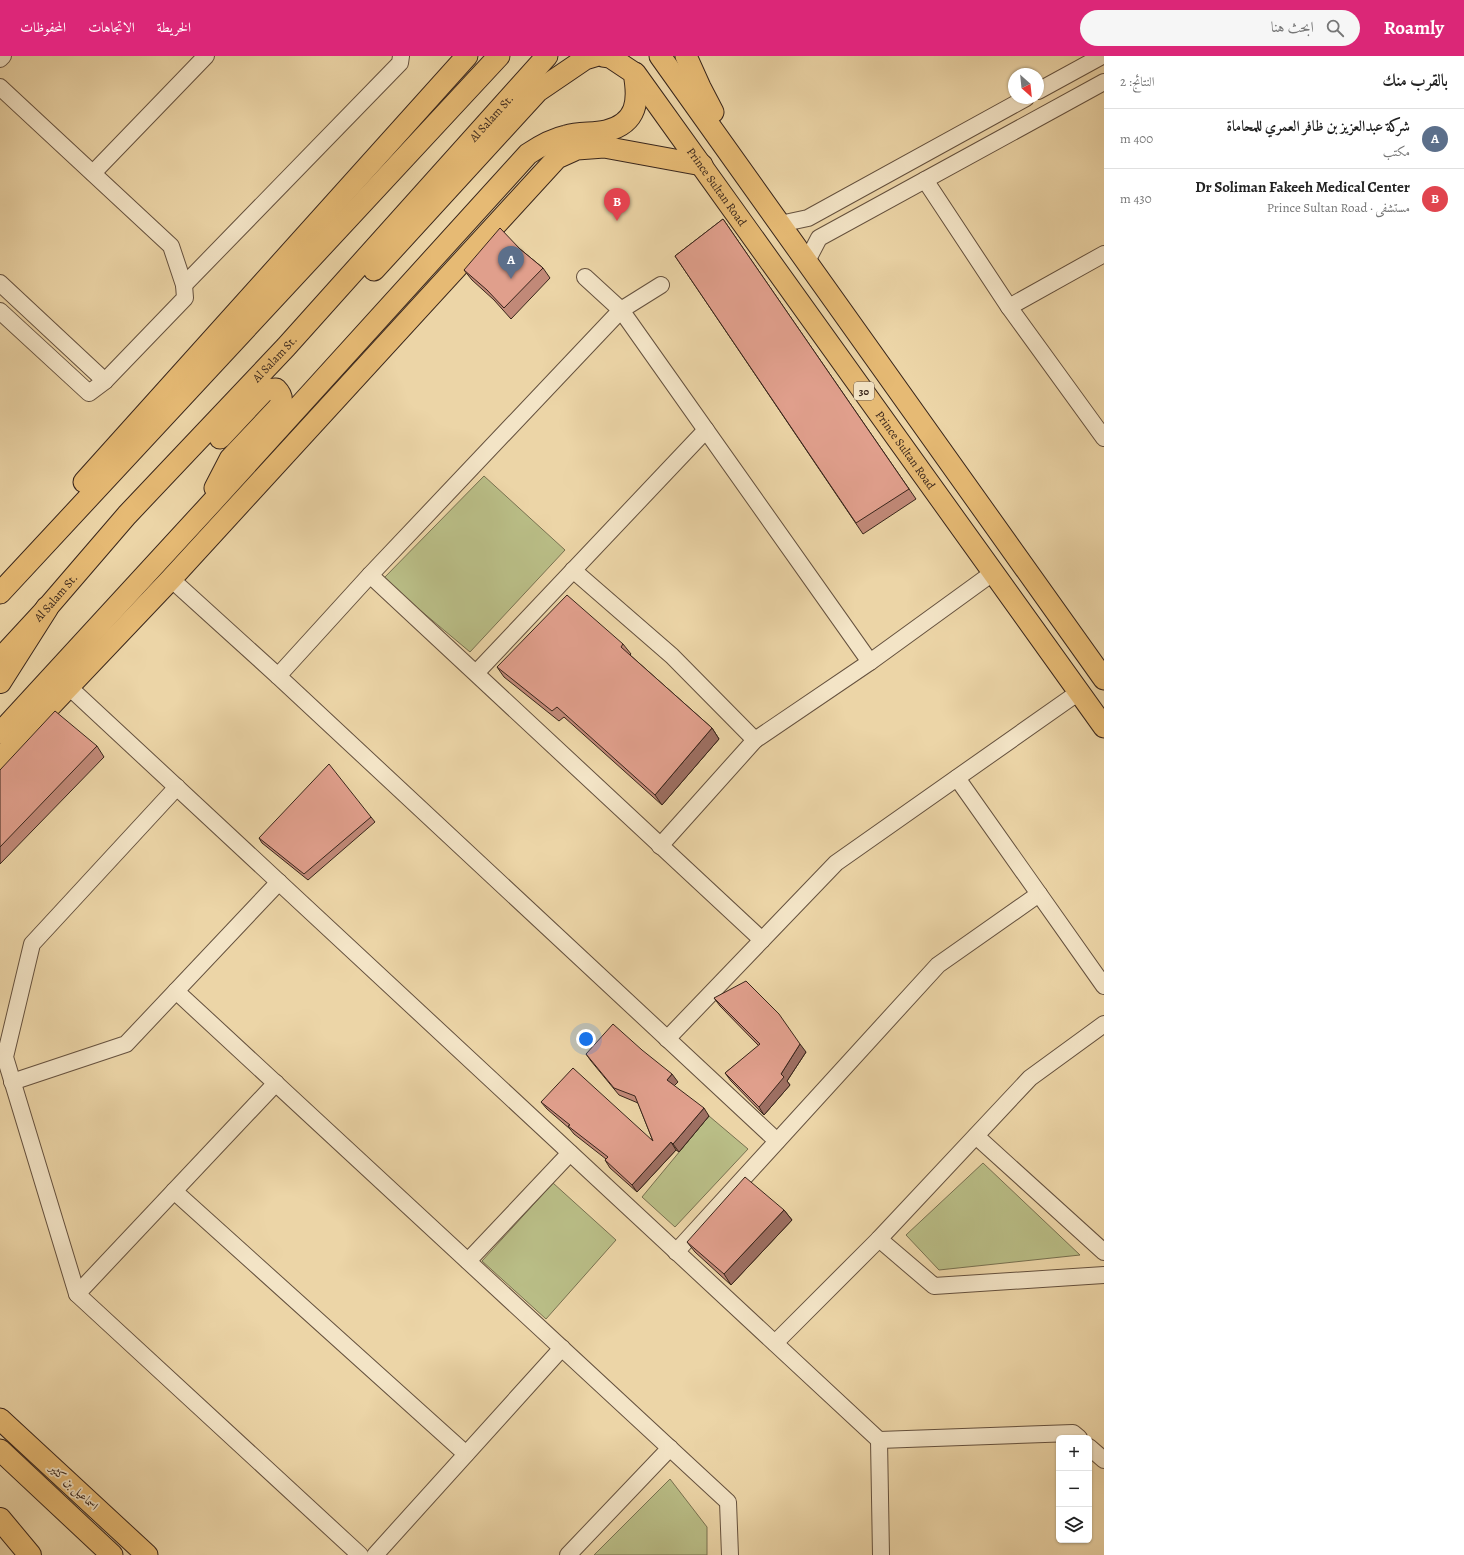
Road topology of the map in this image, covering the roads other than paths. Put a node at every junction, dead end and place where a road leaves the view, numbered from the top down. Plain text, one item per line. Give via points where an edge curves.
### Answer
1 (2, 56) edge
2 (206, 56) edge
3 (402, 56) edge
4 (467, 56) edge
5 (499, 56) edge
6 (547, 56) edge
7 (595, 56) edge
8 (603, 56) edge
9 (660, 56) edge
10 (686, 56) edge
11 (0, 59) edge
12 (1102, 60) edge
13 (629, 64) edge
14 (1104, 82) edge
15 (0, 87) edge
16 (1044, 88) edge
17 (1015, 104) edge
18 (702, 165) junction
19 (93, 173) junction
20 (925, 180) junction
21 (760, 196) junction
22 (780, 224) junction
23 (1104, 254) edge
24 (806, 263) junction
25 (585, 277) dead end
26 (0, 283) edge
27 (661, 284) dead end
28 (184, 285) junction
29 (1009, 307) junction
30 (621, 310) junction
31 (0, 311) edge
32 (286, 347) junction
33 (104, 381) junction
34 (706, 430) junction
35 (1104, 438) edge
36 (205, 510) junction
37 (127, 515) junction
38 (573, 570) junction
39 (994, 572) junction
40 (370, 575) junction
41 (171, 579) junction
42 (0, 583) edge
43 (0, 593) edge
44 (47, 608) junction
45 (0, 659) edge
46 (870, 662) junction
47 (476, 673) junction
48 (278, 676) junction
49 (1104, 679) edge
50 (0, 682) edge
51 (69, 687) junction
52 (1079, 692) junction
53 (1104, 727) edge
54 (0, 733) edge
55 (755, 740) junction
56 (0, 759) edge
57 (957, 778) junction
58 (177, 788) junction
59 (660, 846) junction
60 (279, 882) junction
61 (1039, 894) junction
62 (762, 940) junction
63 (1104, 986) edge
64 (176, 991) junction
65 (1104, 1024) edge
66 (667, 1039) junction
67 (12, 1082) junction
68 (276, 1083) junction
69 (976, 1136) junction
70 (777, 1141) junction
71 (570, 1153) junction
72 (174, 1191) junction
73 (880, 1239) junction
74 (676, 1252) junction
75 (1104, 1252) edge
76 (468, 1261) junction
77 (1104, 1275) edge
78 (77, 1294) junction
79 (775, 1343) junction
80 (562, 1348) junction
81 (0, 1419) edge
82 (1075, 1435) edge
83 (879, 1440) junction
84 (670, 1448) junction
85 (0, 1450) edge
86 (1092, 1450) edge
87 (466, 1454) junction
88 (1104, 1460) edge
89 (0, 1519) edge
90 (0, 1529) edge
91 (571, 1554) edge
92 (30, 1555) edge
93 (112, 1555) edge
94 (147, 1555) edge
95 (360, 1555) edge
96 (375, 1555) edge
97 (730, 1555) edge
98 (880, 1555) edge

1 - 11 street
2 - 19 street
3 - 28 street via 400,63
4 - 42 main road via 42,528
5 - 43 main road
6 - 32 main road, Al Salam St.
7 - 32 main road via 585,58 538,91 319,330
8 - 13 main road, Prince Sultan Road
9 - 21 main road, 30
10 - 21 main road via 700,87
12 - 16 street
13 - 18 main road, Prince Sultan Road / 30
13 - 36 main road via 637,92 636,104 631,115 620,126 606,131 568,135 547,142 528,154
14 - 20 street
15 - 19 street
17 - 22 street via 808,218
18 - 39 main road, Prince Sultan Road / 30
18 - 41 main road via 604,147 577,149 557,158
19 - 28 street via 172,246
20 - 24 street via 819,238
20 - 29 street
21 - 22 main road, 30
22 - 24 main road, 30
23 - 29 street
24 - 49 main road, 30
25 - 30 street
26 - 33 street
27 - 30 street
28 - 33 street via 185,298
29 - 35 street
30 - 34 street
30 - 40 street
31 - 33 street via 89,394
32 - 37 main road, Al Salam St.
34 - 38 street
34 - 46 street
36 - 37 main road via 230,459 280,406 280,392 276,389 265,390 204,455
36 - 54 main road
37 - 44 main road, Al Salam St.
38 - 47 street
38 - 55 street via 672,656
39 - 46 street
39 - 52 main road, Prince Sultan Road / 30
40 - 47 street
40 - 48 street
41 - 48 street
41 - 51 main road
44 - 45 main road, Al Salam St.
44 - 50 highway
46 - 55 street
47 - 59 street
48 - 66 street
51 - 56 main road
51 - 58 street
52 - 53 main road, Prince Sultan Road / 30
52 - 57 street
55 - 59 street
57 - 61 street
57 - 62 street via 836,863
58 - 60 street
58 - 67 street via 32,944 5,1057
59 - 62 street
60 - 64 street
60 - 71 street
61 - 63 street
61 - 70 street via 938,964
62 - 66 street
64 - 67 street via 126,1044
64 - 68 street
65 - 69 street via 1030,1078
66 - 70 street
67 - 78 street
68 - 72 street
68 - 76 street
69 - 73 street
69 - 75 street
70 - 74 street
71 - 74 street
71 - 76 street
72 - 78 street
72 - 87 street
73 - 77 street via 934,1286
73 - 79 street
74 - 79 street
76 - 80 street
78 - 95 street
79 - 83 street
80 - 84 street
80 - 87 street
81 - 94 main road, اسماعيل بن كثير
82 - 83 street via 1073,1433
83 - 98 street
84 - 91 street
84 - 97 street via 728,1502
85 - 93 main road, اسماعيل بن كثير
86 - 88 street
87 - 96 street
89 - 92 highway
90 - 92 highway

